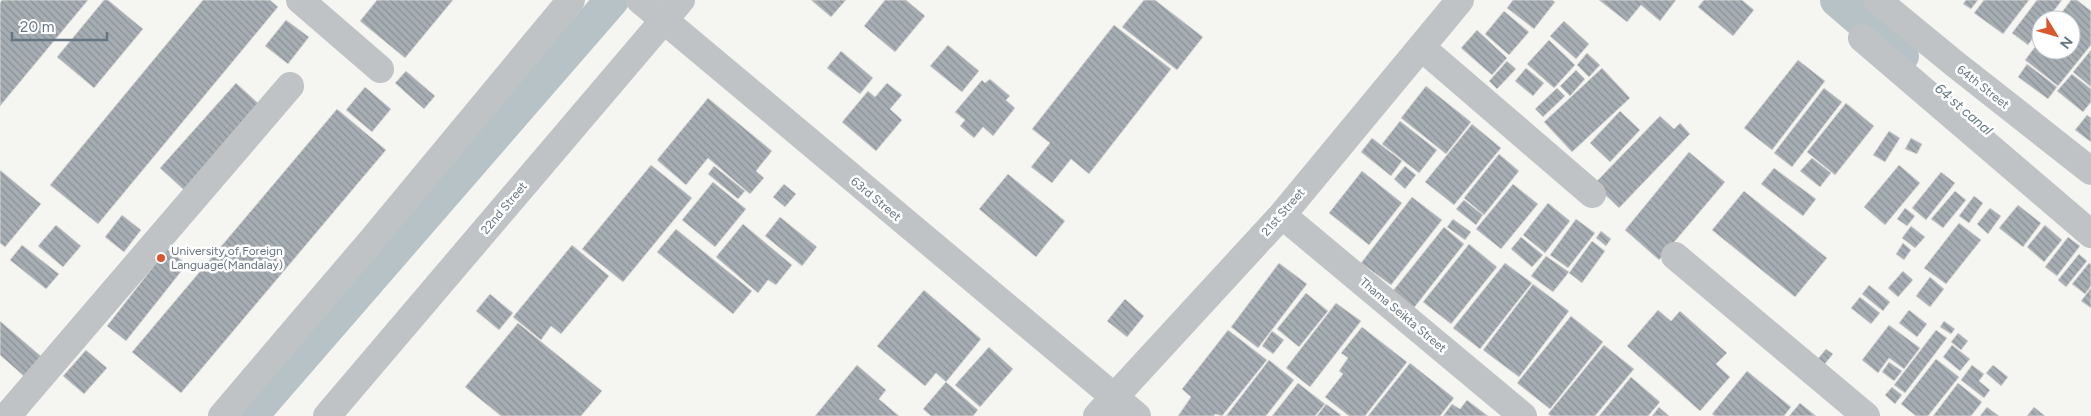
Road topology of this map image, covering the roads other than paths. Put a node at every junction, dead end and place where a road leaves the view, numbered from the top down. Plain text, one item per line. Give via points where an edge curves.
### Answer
1 (300, 0) edge
2 (571, 0) edge
3 (640, 0) edge
4 (681, 0) edge
5 (1460, 0) edge
6 (1877, 0) edge
7 (663, 21) junction
8 (1862, 38) dead end
9 (1421, 47) junction
10 (380, 69) dead end
11 (290, 86) dead end
12 (2091, 171) edge
13 (1592, 194) dead end
14 (1282, 215) junction
15 (2091, 234) edge
16 (1675, 256) dead end
17 (1106, 406) edge
18 (7, 416) edge
19 (222, 416) edge
20 (327, 416) edge
21 (1138, 416) edge
22 (1523, 416) edge
23 (1866, 416) edge

1 - 10 street
2 - 19 street
3 - 7 street, 63rd Street
4 - 7 street, 22nd Street
5 - 9 street, 21st Street
6 - 12 street, 64th Street
7 - 17 street, 63rd Street
7 - 20 street, 22nd Street
8 - 15 street
9 - 13 street
9 - 14 street, 21st Street
11 - 18 street
14 - 17 street, 21st Street
14 - 22 street, Thama Seikta Street
16 - 23 street
17 - 21 street, 63rd Street

